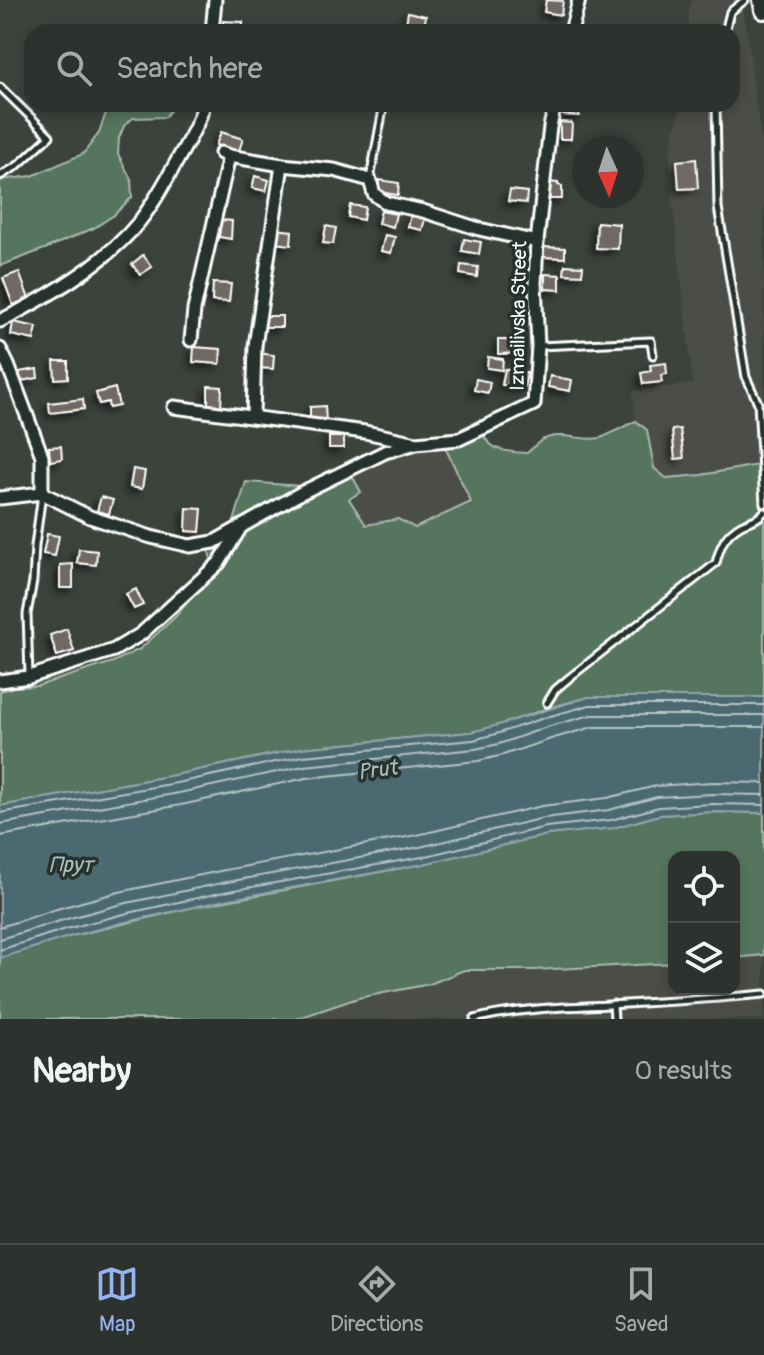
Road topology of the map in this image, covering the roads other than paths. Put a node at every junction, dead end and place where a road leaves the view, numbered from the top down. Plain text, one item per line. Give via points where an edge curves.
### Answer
1 (215, 0) edge
2 (579, 0) edge
3 (745, 0) edge
4 (762, 0) edge
5 (764, 10) edge
6 (213, 24) edge
7 (573, 24) edge
8 (727, 24) edge
9 (0, 87) edge
10 (24, 111) edge
11 (26, 112) edge
12 (202, 112) edge
13 (383, 112) edge
14 (553, 112) edge
15 (716, 112) edge
16 (282, 165) junction
17 (0, 176) edge
18 (370, 180) junction
19 (537, 242) junction
20 (0, 321) edge
21 (191, 340) dead end
22 (538, 346) junction
23 (0, 349) edge
24 (653, 355) dead end
25 (174, 407) dead end
26 (253, 416) junction
27 (416, 443) junction
28 (42, 493) junction
29 (0, 498) edge
30 (764, 504) edge
31 (764, 512) edge
32 (241, 527) junction
33 (29, 677) junction
34 (0, 681) edge
35 (547, 703) dead end
36 (764, 994) edge
37 (613, 1004) junction
38 (474, 1019) edge
39 (614, 1019) edge

1 - 6 street
2 - 7 street
3 - 8 lane via 730,12
4 - 5 main road
9 - 10 lane
11 - 17 lane via 50,136
12 - 20 street via 165,183 119,243 58,289
13 - 18 lane
14 - 19 street, Izmailivska Street
15 - 30 lane via 718,207 746,377 758,403
16 - 18 street
16 - 21 street via 225,154
16 - 26 street via 255,346
18 - 19 street via 374,194 386,203
19 - 22 street, Izmailivska Street
22 - 24 lane via 651,341
22 - 27 street, Izmailivska Street via 534,404 459,439
23 - 28 street via 42,456
25 - 26 street
26 - 27 street
27 - 32 street via 385,452
28 - 29 street
28 - 32 street via 90,517 190,546 214,542
28 - 33 lane via 27,614
31 - 35 lane via 720,544 716,563 569,678
32 - 33 street via 219,563 141,634 114,650
33 - 34 street
36 - 37 lane
37 - 38 lane
37 - 39 lane

